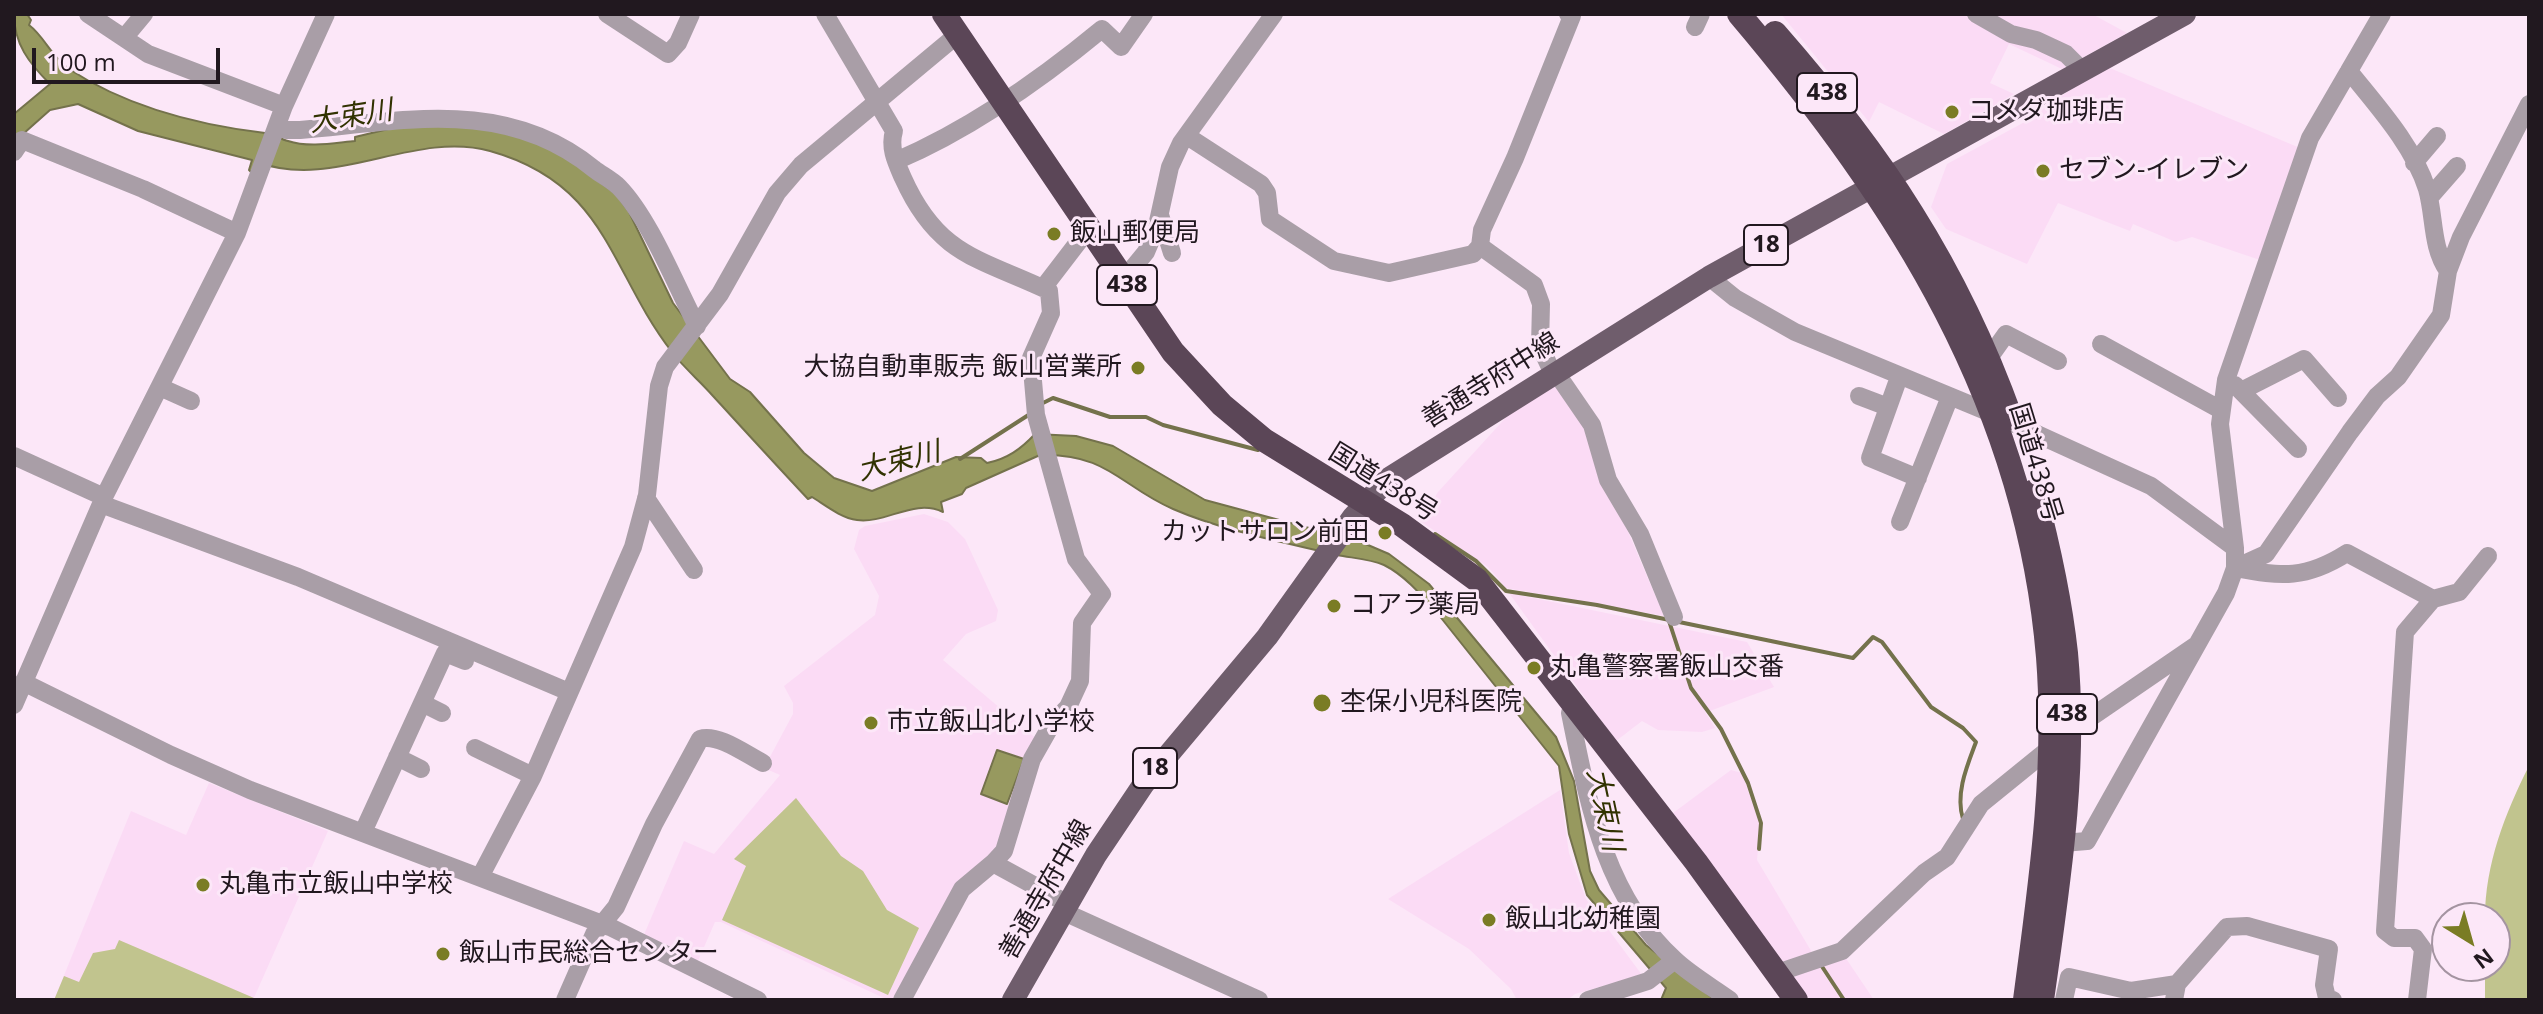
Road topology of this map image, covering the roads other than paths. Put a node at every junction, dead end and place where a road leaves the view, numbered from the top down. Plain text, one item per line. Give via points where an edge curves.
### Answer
1 (88, 14) edge
2 (144, 14) edge
3 (326, 14) edge
4 (607, 14) edge
5 (691, 14) edge
6 (825, 14) edge
7 (944, 14) edge
8 (1144, 14) edge
9 (1274, 14) edge
10 (1568, 14) edge
11 (1739, 14) edge
12 (1759, 14) edge
13 (1976, 14) edge
14 (2185, 14) edge
15 (2382, 14) edge
16 (957, 35) junction
17 (124, 38) junction
18 (2082, 70) junction
19 (2349, 71) junction
20 (878, 100) junction
21 (1002, 104) junction
22 (2529, 104) edge
23 (284, 106) junction
24 (276, 130) junction
25 (1187, 136) junction
26 (2437, 136) dead end
27 (14, 152) edge
28 (896, 161) junction
29 (2414, 163) junction
30 (2457, 166) dead end
31 (1881, 180) junction
32 (2429, 198) junction
33 (1160, 215) junction
34 (1089, 228) junction
35 (237, 233) junction
36 (1480, 246) junction
37 (1172, 253) dead end
38 (2448, 271) junction
39 (1709, 277) junction
40 (1123, 280) junction
41 (1043, 288) junction
42 (695, 329) junction
43 (2101, 344) dead end
44 (1989, 358) junction
45 (2058, 361) dead end
46 (1555, 375) junction
47 (1899, 377) junction
48 (2227, 377) junction
49 (162, 388) junction
50 (2241, 391) junction
51 (1859, 396) dead end
52 (2338, 398) dead end
53 (1949, 399) junction
54 (191, 401) dead end
55 (1888, 407) junction
56 (2221, 410) junction
57 (2003, 419) junction
58 (2298, 449) dead end
59 (14, 456) edge
60 (1918, 478) junction
61 (646, 498) junction
62 (103, 501) junction
63 (1365, 503) junction
64 (1899, 511) dead end
65 (2235, 548) junction
66 (2488, 556) dead end
67 (2235, 568) junction
68 (694, 570) dead end
69 (2433, 599) junction
70 (1674, 617) dead end
71 (2197, 645) junction
72 (468, 662) dead end
73 (23, 682) junction
74 (569, 692) junction
75 (422, 703) junction
76 (1573, 703) junction
77 (14, 705) edge
78 (442, 713) dead end
79 (2059, 741) junction
80 (475, 748) dead end
81 (397, 757) junction
82 (763, 763) dead end
83 (421, 769) dead end
84 (533, 776) junction
85 (363, 832) junction
86 (2054, 844) junction
87 (993, 863) junction
88 (480, 877) junction
89 (1066, 908) junction
90 (601, 924) junction
91 (1673, 961) junction
92 (1777, 973) junction
93 (2175, 992) edge
94 (1616, 996) edge
95 (565, 1000) edge
96 (758, 1000) edge
97 (902, 1000) edge
98 (1013, 1000) edge
99 (1259, 1000) edge
100 (1588, 1000) edge
101 (1730, 1000) edge
102 (1796, 1000) edge
103 (2025, 1000) edge
104 (2042, 1000) edge
105 (2064, 1000) edge
106 (2333, 1000) edge
107 (2417, 1000) edge

1 - 17 street
2 - 17 street
3 - 23 street
4 - 5 street via 668,54
6 - 20 street
7 - 16 highway, 国道438号 / 438
8 - 21 street via 1121,47 1102,29
9 - 25 street
10 - 36 street via 1572,16 1482,230
11 - 31 highway, 国道438号 / 438
12 - 31 highway, 国道438号 / 438 via 1824,89
13 - 18 street via 2011,34 2066,54
14 - 18 main road, 善通寺府中線 / 18
15 - 19 street
16 - 20 street
16 - 21 highway, 国道438号 / 438
17 - 23 street via 178,67
18 - 31 main road, 善通寺府中線 / 18
19 - 29 street via 2388,119
19 - 48 street via 2299,165
20 - 28 street via 894,131
20 - 42 street via 801,165 777,193
21 - 28 street
21 - 34 highway, 国道438号 / 438
22 - 38 street
23 - 24 street
24 - 35 street
24 - 42 street via 459,117 499,122 546,138 619,187 644,222
25 - 33 street via 1170,167
25 - 36 street via 1261,184 1270,219 1334,261 1389,273 1473,254
26 - 29 street
27 - 35 street via 22,140
28 - 41 street via 916,207 934,231 979,261
29 - 32 street
30 - 32 street
31 - 39 main road, 善通寺府中線 / 18
31 - 44 highway, 国道438号 / 438 via 1937,252
31 - 57 highway, 国道438号 / 438
32 - 38 street via 2438,258
33 - 37 street
33 - 40 street via 1146,252
34 - 40 highway, 国道438号 / 438
34 - 41 street
35 - 49 street
36 - 46 street via 1540,293 1540,346
38 - 67 street via 2441,315 2421,346 2350,432 2266,554
39 - 46 main road, 善通寺府中線 / 18
39 - 47 street via 1795,332
40 - 63 highway, 国道438号 / 438 via 1173,352 1222,405 1294,461
41 - 87 street via 1049,291 1051,313 1031,358 1036,415 1076,559 1102,594 1082,623 1080,681 1068,707 1040,742 1004,851
42 - 61 street via 665,367 659,386
43 - 56 street
44 - 45 street via 2006,334
44 - 57 highway, 国道438号 / 438
46 - 63 main road, 善通寺府中線 / 18 via 1389,478
46 - 70 street via 1592,425 1608,480 1640,534
47 - 53 street
47 - 55 street
48 - 50 street
48 - 56 street
49 - 54 street
49 - 62 street
50 - 52 street via 2304,359
50 - 58 street
51 - 55 street
53 - 57 street
53 - 60 street
55 - 60 street via 1870,458
56 - 65 street
57 - 65 street via 2151,486
57 - 79 highway, 国道438号 / 438 via 2048,543 2066,654
59 - 62 street
60 - 64 street
61 - 68 street
61 - 74 street via 633,547
62 - 73 street
62 - 74 street
63 - 76 highway, 国道438号 / 438 via 1477,580
63 - 89 main road, 善通寺府中線 / 18 via 1267,637 1158,764
65 - 67 street
66 - 69 street via 2459,592
67 - 69 street via 2296,575 2347,553
67 - 71 street
69 - 107 street via 2405,632 2385,931 2394,938 2415,938 2423,949
71 - 79 street
71 - 86 street via 2087,841
72 - 75 street via 445,653
73 - 77 street
73 - 85 street via 171,755
74 - 84 street
75 - 78 street
75 - 81 street
76 - 91 street via 1570,713 1594,828 1630,905
76 - 92 highway, 国道438号 / 438
79 - 86 highway, 国道438号 / 438
79 - 92 street via 1981,804 1947,857 1842,951
80 - 84 street
81 - 83 street
81 - 85 street
82 - 90 street via 719,740 700,739 616,907
84 - 88 street
85 - 88 street
86 - 103 highway, 国道438号 / 438
86 - 104 highway, 国道438号 / 438
87 - 89 street
87 - 97 street via 962,889
88 - 90 street
89 - 98 main road, 善通寺府中線 / 18
89 - 99 street via 1131,945
90 - 95 street
90 - 96 street
91 - 94 street
91 - 101 street
92 - 102 highway, 国道438号 / 438
93 - 105 street via 2131,991 2069,977
93 - 106 street via 2227,927 2247,926 2329,949 2324,985 2327,998
94 - 100 street

